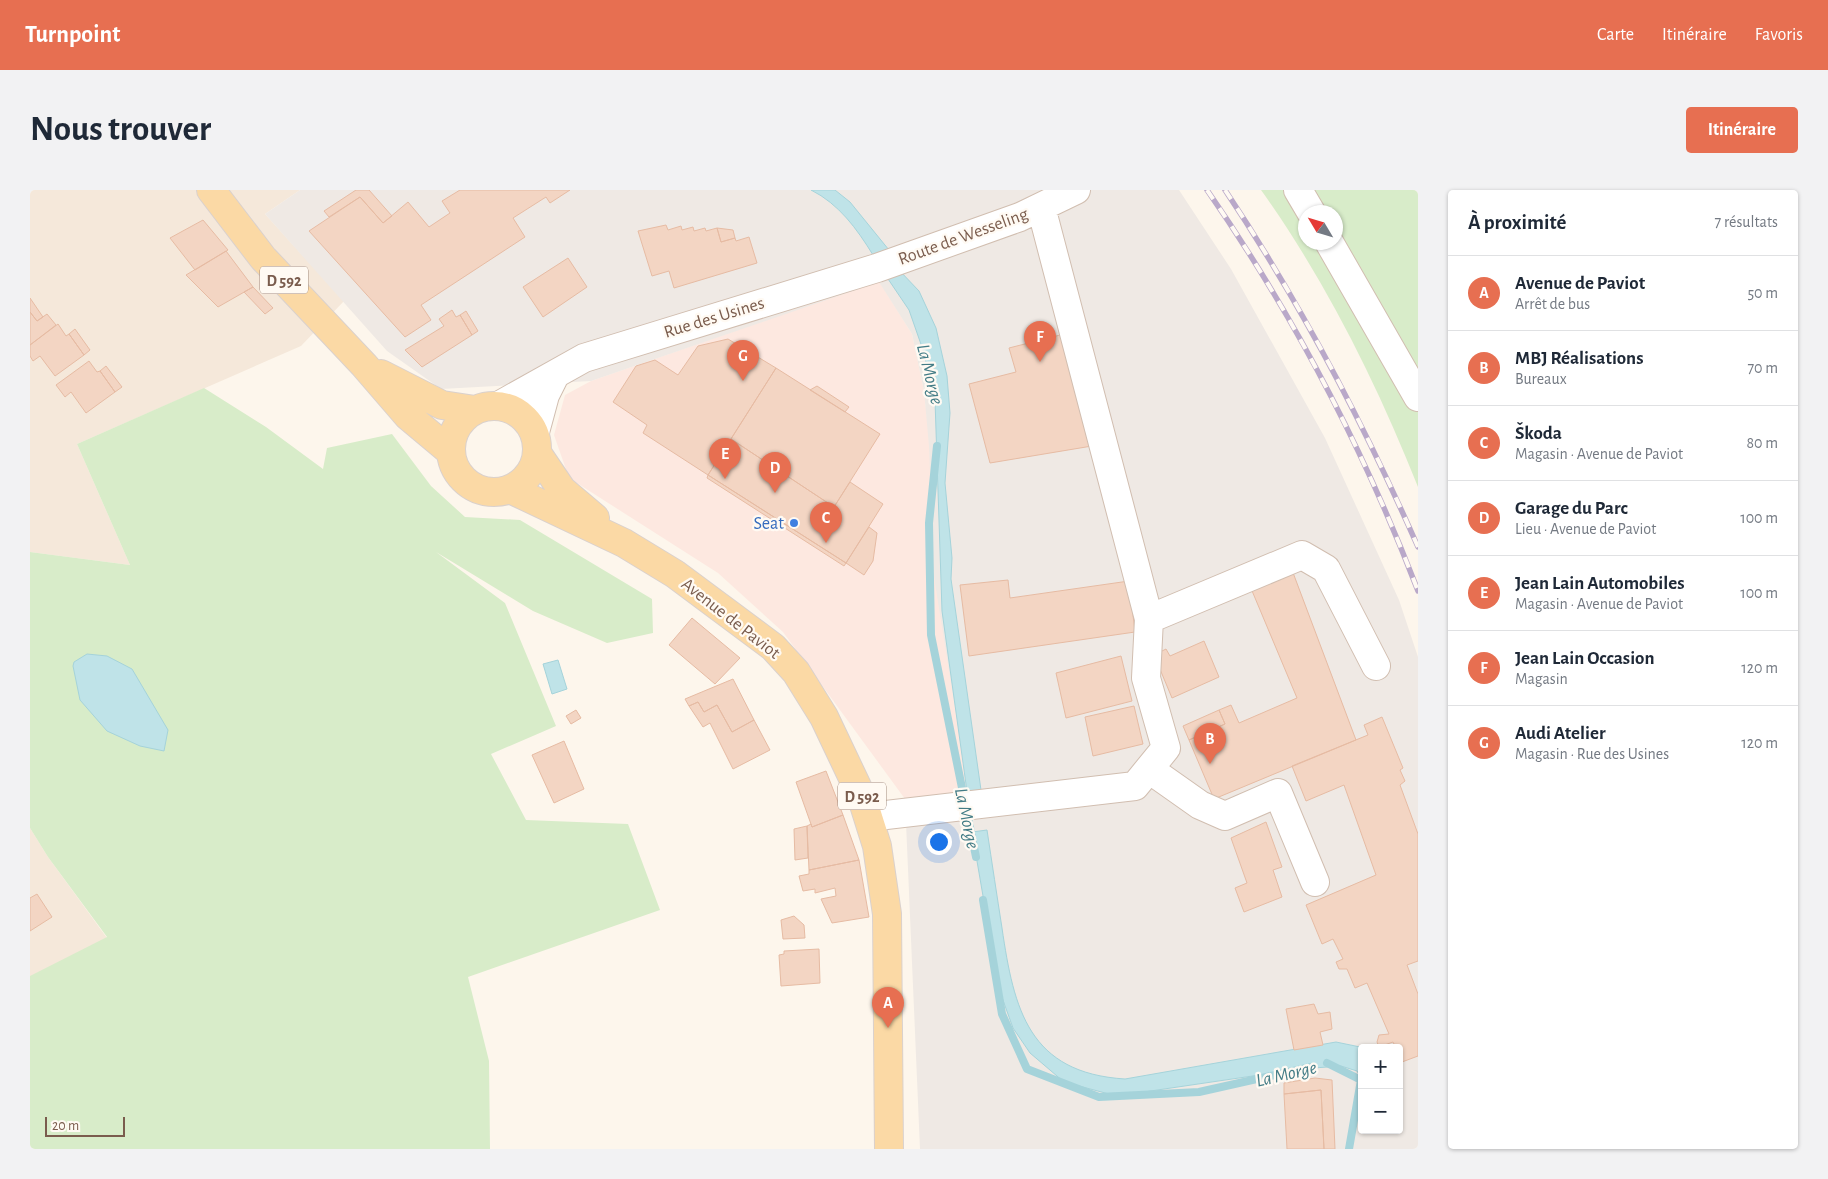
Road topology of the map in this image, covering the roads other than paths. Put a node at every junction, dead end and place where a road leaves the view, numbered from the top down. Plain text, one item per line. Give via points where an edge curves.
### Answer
1 (211, 190) edge
2 (1076, 190) edge
3 (1298, 190) edge
4 (1307, 205) edge
5 (1041, 207) junction
6 (1334, 250) edge
7 (889, 264) joint
8 (364, 365) junction
9 (555, 375) junction
10 (1418, 397) edge
11 (487, 408) junction
12 (536, 443) junction
13 (451, 452) junction
14 (510, 489) junction
15 (624, 544) junction
16 (1149, 619) junction
17 (1376, 666) dead end
18 (1149, 769) junction
19 (868, 818) junction
20 (1314, 882) dead end
21 (889, 1149) edge

1 - 8 main road, D 592 via 263,258
2 - 5 street, Route de Wesseling
3 - 4 street
5 - 7 street, Route de Wesseling
5 - 16 street
6 - 10 street
7 - 9 street, Rue des Usines via 584,358
8 - 11 main road, D 592 via 442,405
8 - 13 main road, D 592 via 408,416
9 - 11 street, Rue des Usines
9 - 12 street via 545,395
11 - 12 main road via 514,410
11 - 13 main road via 464,417 456,427
12 - 14 main road via 533,468 523,481
12 - 15 main road, Avenue de Paviot / D 592 via 562,490
13 - 14 main road via 453,463 466,482 487,492
14 - 15 main road, Avenue de Paviot / D 592
15 - 19 main road, Avenue de Paviot / D 592 via 675,574 773,647 796,672 824,717 861,795
16 - 17 street via 1302,555 1326,570
16 - 18 street via 1146,678 1166,748
18 - 19 street via 1135,786
18 - 20 street via 1200,804 1225,816 1278,793
19 - 21 main road, Avenue de Paviot / D 592 via 878,846 887,914

